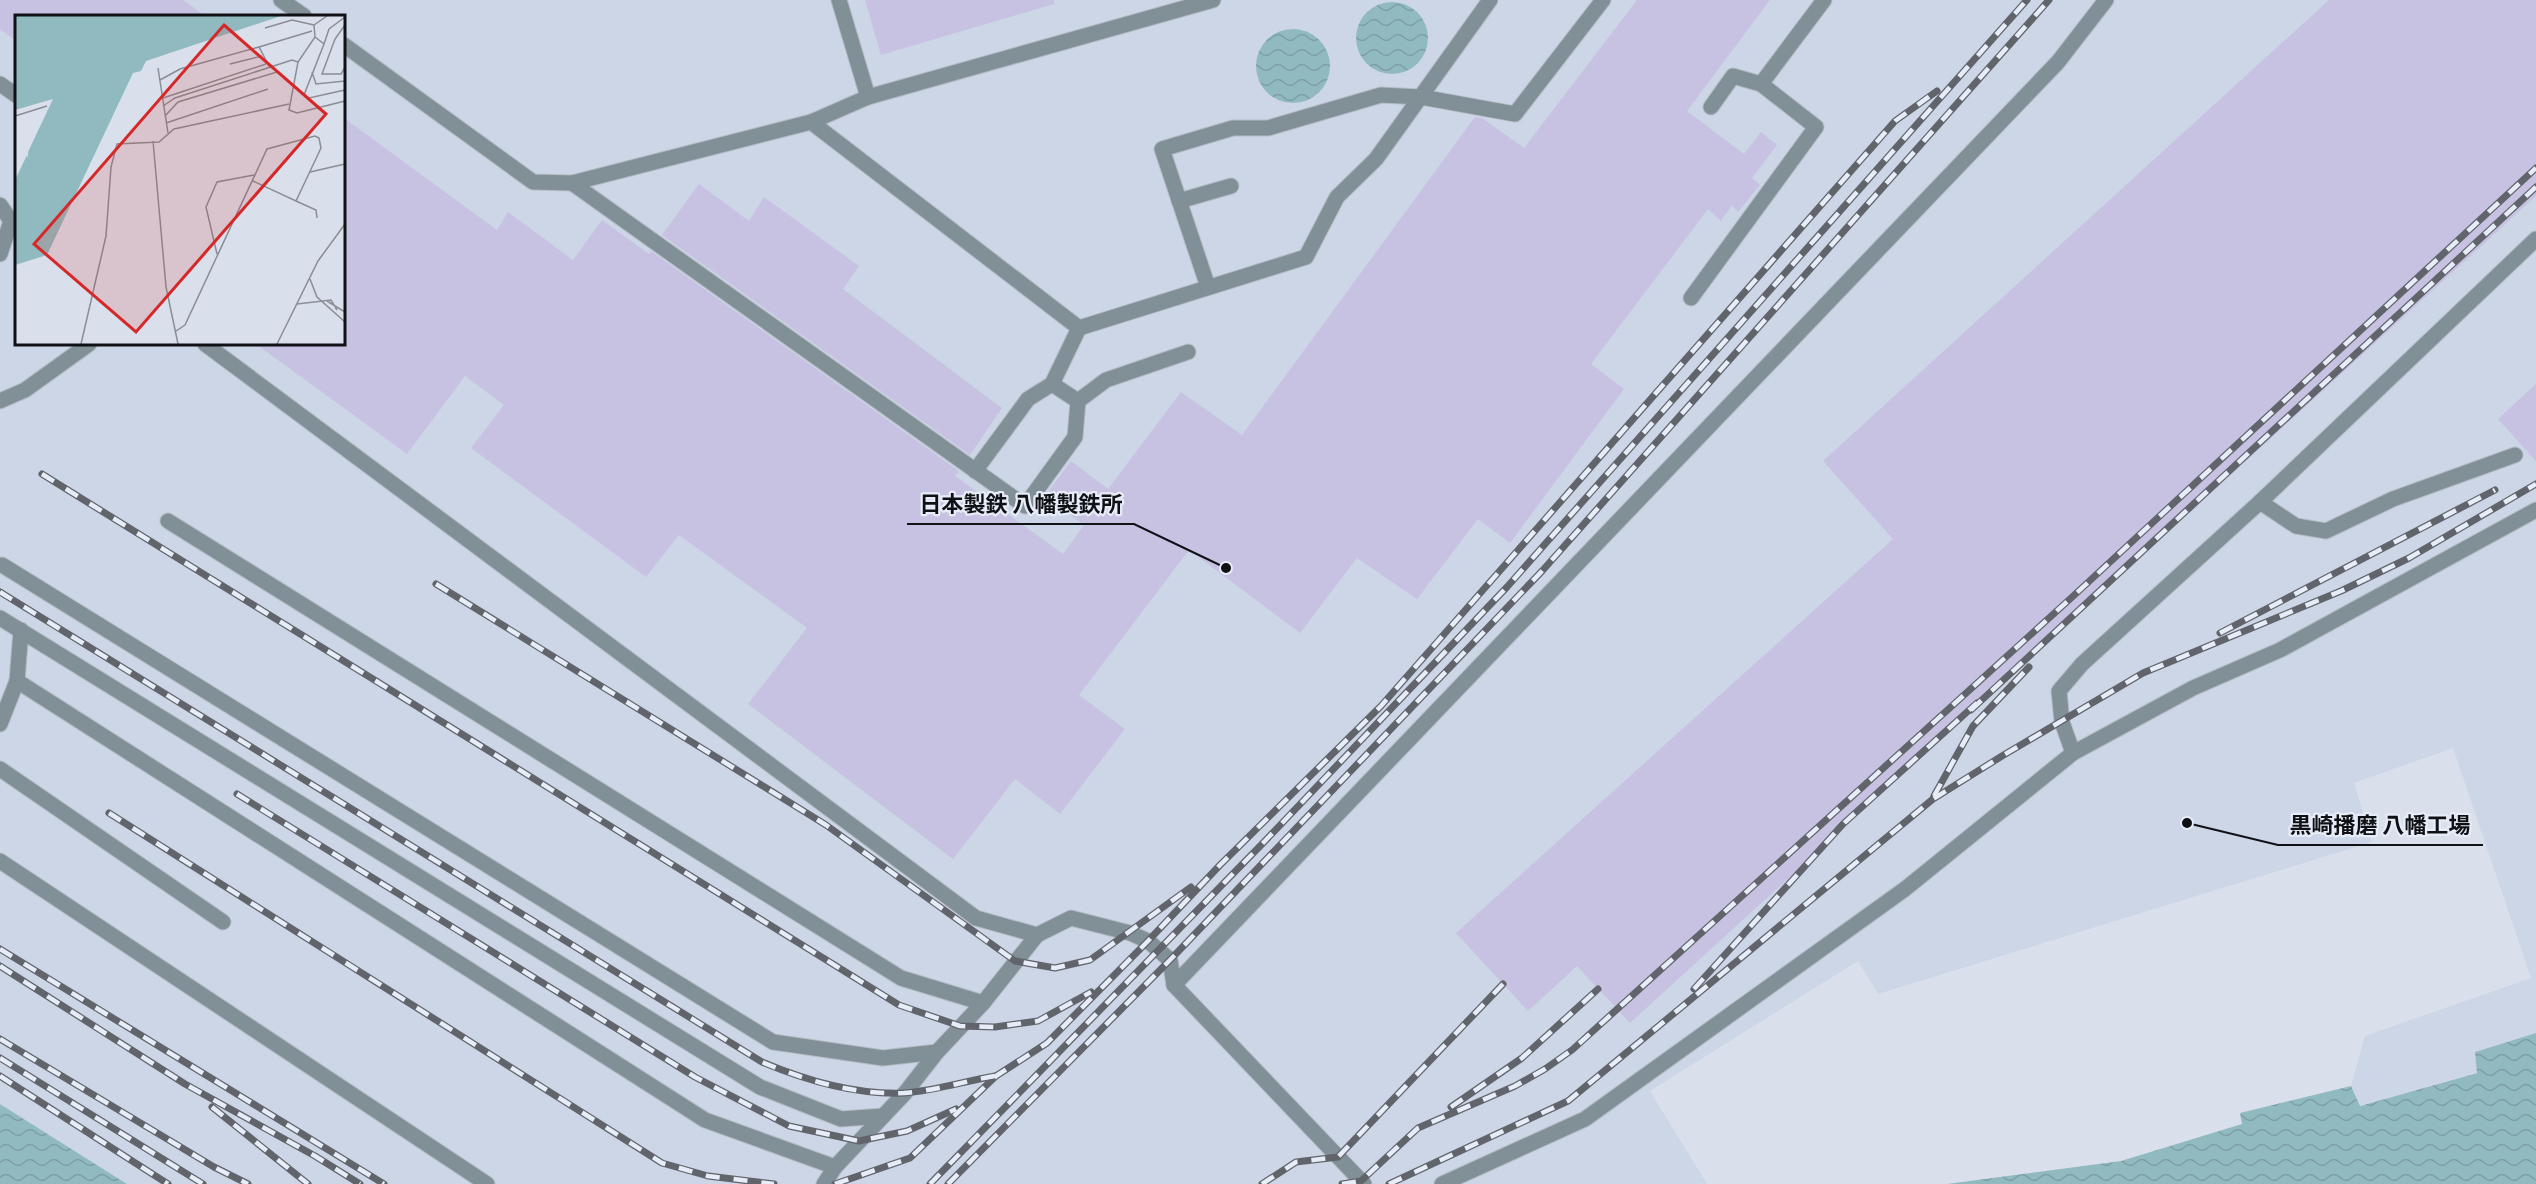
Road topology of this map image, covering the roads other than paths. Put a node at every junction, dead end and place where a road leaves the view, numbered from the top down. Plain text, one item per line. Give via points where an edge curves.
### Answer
1 (281, 0) edge
2 (839, 0) edge
3 (1213, 0) edge
4 (1491, 0) edge
5 (1824, 0) edge
6 (2106, 0) edge
7 (1596, 2) edge
8 (303, 15) edge
9 (345, 46) edge
10 (0, 84) edge
11 (1761, 84) junction
12 (15, 94) edge
13 (868, 97) junction
14 (1421, 97) junction
15 (1711, 107) dead end
16 (811, 122) junction
17 (572, 183) junction
18 (1231, 186) dead end
19 (1179, 201) junction
20 (0, 205) edge
21 (2536, 239) edge
22 (0, 255) edge
23 (1208, 288) junction
24 (1691, 298) dead end
25 (1079, 328) junction
26 (88, 345) edge
27 (207, 345) edge
28 (1188, 352) dead end
29 (1052, 384) junction
30 (0, 401) edge
31 (1078, 401) junction
32 (2515, 455) dead end
33 (975, 471) junction
34 (2260, 502) junction
35 (2536, 510) edge
36 (168, 521) dead end
37 (2, 565) dead end
38 (0, 618) edge
39 (21, 630) junction
40 (17, 681) junction
41 (0, 724) edge
42 (2073, 753) junction
43 (0, 768) edge
44 (0, 861) edge
45 (223, 922) dead end
46 (1037, 935) junction
47 (1174, 985) junction
48 (983, 1003) junction
49 (937, 1052) junction
50 (883, 1116) junction
51 (835, 1167) junction
52 (487, 1184) edge
53 (824, 1184) edge
54 (1364, 1184) edge
55 (1442, 1184) edge

1 - 8 street
2 - 13 street
3 - 13 street
4 - 14 street
5 - 11 street
6 - 47 street via 2058,62
7 - 14 street via 1515,114
9 - 17 street via 533,182
10 - 12 street
11 - 15 street via 1733,76
11 - 24 street via 1816,127
13 - 16 street
14 - 19 street via 1381,95 1268,128 1233,128 1162,149
14 - 23 street via 1376,159 1337,197 1306,256
16 - 17 street
16 - 25 street
17 - 33 street
18 - 19 street
19 - 23 street
20 - 22 street via 11,221
21 - 34 street
23 - 25 street
25 - 29 street
26 - 30 street via 25,390
27 - 46 street via 976,918
28 - 31 street via 1106,380
29 - 31 street
29 - 33 street via 1028,399
31 - 33 street via 1075,437 1025,506
32 - 34 street via 2393,499 2326,531 2296,526
34 - 42 street via 2082,664 2059,691 2061,722
35 - 42 street via 2280,650 2193,688
36 - 48 street via 901,978
37 - 49 street via 773,1042 883,1058
38 - 39 street
39 - 40 street
39 - 50 street via 760,1087 841,1119
40 - 41 street
40 - 51 street via 705,1120
42 - 55 street via 1905,889 1585,1119
43 - 45 street
44 - 52 street
46 - 47 street via 1071,918 1130,933 1148,941 1170,960
46 - 48 street
47 - 54 street
48 - 49 street
49 - 50 street
50 - 51 street
51 - 53 street

